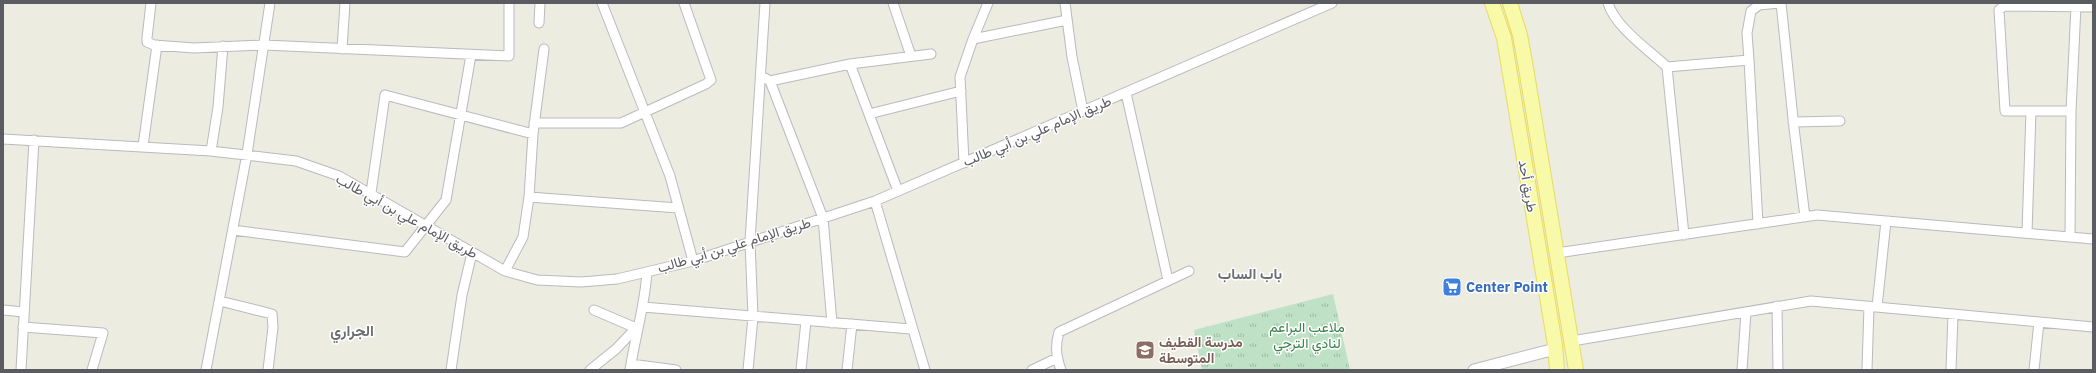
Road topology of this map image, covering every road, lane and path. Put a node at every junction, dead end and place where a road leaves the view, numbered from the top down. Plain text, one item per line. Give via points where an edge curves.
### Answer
1 (151, 3) edge
2 (270, 3) edge
3 (345, 3) edge
4 (509, 3) edge
5 (540, 3) edge
6 (602, 3) edge
7 (684, 3) edge
8 (765, 3) edge
9 (893, 3) edge
10 (988, 3) edge
11 (1065, 3) edge
12 (1332, 3) edge
13 (1492, 3) edge
14 (1510, 3) edge
15 (1608, 3) edge
16 (2076, 6) junction
17 (2093, 6) edge
18 (1066, 20) junction
19 (539, 23) dead end
20 (973, 39) junction
21 (157, 45) junction
22 (264, 45) junction
23 (223, 46) junction
24 (342, 49) junction
25 (544, 49) dead end
26 (931, 54) dead end
27 (472, 55) junction
28 (911, 56) junction
29 (1749, 60) junction
30 (850, 64) junction
31 (1667, 67) junction
32 (760, 76) junction
33 (770, 81) junction
34 (961, 91) junction
35 (1126, 93) junction
36 (1083, 111) junction
37 (2031, 111) junction
38 (2071, 111) junction
39 (645, 112) junction
40 (869, 114) junction
41 (460, 115) junction
42 (1840, 121) dead end
43 (1793, 122) junction
44 (534, 123) junction
45 (533, 134) junction
46 (3, 139) edge
47 (34, 140) junction
48 (143, 146) junction
49 (211, 151) junction
50 (247, 154) junction
51 (964, 162) junction
52 (898, 191) junction
53 (371, 193) junction
54 (529, 197) junction
55 (876, 201) junction
56 (678, 208) junction
57 (1805, 217) junction
58 (823, 218) junction
59 (1886, 221) junction
60 (1758, 224) junction
61 (424, 225) junction
62 (233, 230) junction
63 (2027, 234) junction
64 (1684, 235) junction
65 (2070, 237) junction
66 (2093, 239) edge
67 (750, 241) junction
68 (472, 253) junction
69 (1557, 253) junction
70 (693, 261) junction
71 (505, 271) junction
72 (1189, 271) dead end
73 (647, 272) junction
74 (1168, 280) junction
75 (220, 301) junction
76 (1778, 306) junction
77 (643, 307) junction
78 (1873, 307) junction
79 (3, 310) edge
80 (594, 310) dead end
81 (24, 312) junction
82 (1746, 312) junction
83 (1953, 314) junction
84 (753, 317) junction
85 (806, 321) junction
86 (2039, 322) junction
87 (832, 323) junction
88 (852, 324) junction
89 (23, 327) junction
90 (2093, 327) edge
91 (636, 328) junction
92 (911, 329) junction
93 (1572, 341) junction
94 (1555, 349) junction
95 (1057, 358) junction
96 (630, 367) edge
97 (21, 370) edge
98 (92, 370) edge
99 (206, 370) edge
100 (268, 370) edge
101 (451, 370) edge
102 (590, 370) edge
103 (676, 370) edge
104 (748, 370) edge
105 (802, 370) edge
106 (847, 370) edge
107 (925, 370) edge
108 (1032, 370) edge
109 (1061, 370) edge
110 (1474, 370) edge
111 (1557, 370) edge
112 (1576, 370) edge
113 (1742, 370) edge
114 (1778, 370) edge
115 (1867, 370) edge
116 (1951, 370) edge
117 (2034, 370) edge

1 - 21 street via 147,38 150,44
2 - 22 street
3 - 24 street
4 - 27 street via 509,56
5 - 19 street
6 - 39 street
7 - 39 street via 711,80
8 - 32 street
9 - 28 street
10 - 20 street
11 - 18 street
12 - 35 street, طريق الإمام علي بن أبي طالب
13 - 94 main road, طريق أحد via 1504,38
14 - 69 main road, طريق أحد via 1520,35
15 - 31 street via 1610,10 1627,31
16 - 17 street
16 - 37 street via 1999,8 2005,111
16 - 38 street
18 - 20 street
18 - 36 street
20 - 34 street via 960,77
21 - 23 street via 194,48
21 - 48 street
22 - 23 street
22 - 24 street
22 - 50 street
23 - 49 street
24 - 27 street
25 - 44 street
26 - 28 street
27 - 41 street
28 - 30 street
29 - 31 street
29 - 43 street via 1747,33 1751,11 1759,5 1781,3
29 - 60 street
30 - 33 street
30 - 40 street
31 - 64 street
32 - 33 street
32 - 67 street
33 - 58 street
34 - 40 street
34 - 51 street
35 - 36 street, طريق الإمام علي بن أبي طالب
35 - 74 street
36 - 51 street, طريق الإمام علي بن أبي طالب
37 - 38 street
37 - 63 street
38 - 65 street
39 - 44 street via 620,123
39 - 56 street via 670,176
40 - 52 street
41 - 45 street
41 - 53 street via 384,95
41 - 61 street via 446,200
42 - 43 street
43 - 57 street
44 - 45 street
45 - 54 street
46 - 47 street, طريق الإمام علي بن أبي طالب
47 - 48 street, طريق الإمام علي بن أبي طالب
47 - 81 street
48 - 49 street, طريق الإمام علي بن أبي طالب
49 - 50 street, طريق الإمام علي بن أبي طالب
50 - 53 street, طريق الإمام علي بن أبي طالب via 296,161 339,176
50 - 62 street
51 - 52 street, طريق الإمام علي بن أبي طالب
52 - 55 street, طريق الإمام علي بن أبي طالب
53 - 61 street, طريق الإمام علي بن أبي طالب
54 - 56 street
54 - 71 street via 523,237
55 - 58 street, طريق الإمام علي بن أبي طالب
55 - 92 street
56 - 70 street
57 - 59 street via 1817,215
57 - 60 street
58 - 67 street, طريق الإمام علي بن أبي طالب
58 - 87 street
59 - 63 street
59 - 78 street
60 - 64 street
61 - 62 street via 404,252
61 - 68 street, طريق الإمام علي بن أبي طالب
62 - 75 street
63 - 65 street
64 - 69 street
65 - 66 street
67 - 70 street, طريق الإمام علي بن أبي طالب
67 - 84 street
68 - 71 street, طريق الإمام علي بن أبي طالب
68 - 101 street via 462,295
69 - 93 main road, طريق أحد
70 - 73 street, طريق الإمام علي بن أبي طالب
71 - 73 street, طريق الإمام علي بن أبي طالب via 537,280 581,282 617,279
72 - 74 street
73 - 77 street
74 - 95 street via 1059,332 1055,345
75 - 99 street
75 - 100 street via 272,314
76 - 78 street via 1811,301
76 - 82 street
76 - 114 street
77 - 84 street
77 - 91 street
78 - 83 street
78 - 115 street
79 - 81 street
80 - 91 street
81 - 89 street
82 - 93 street
82 - 113 street
83 - 86 street
83 - 116 street
84 - 85 street
84 - 104 street
85 - 87 street
85 - 105 street
86 - 90 street
86 - 117 street
87 - 88 street
88 - 92 street
88 - 106 street
89 - 97 street
89 - 98 street via 103,333
91 - 96 street
91 - 102 street via 616,349
92 - 107 street
93 - 112 main road, طريق أحد
94 - 110 street
94 - 111 main road, طريق أحد
95 - 108 street
95 - 109 street
96 - 103 street

